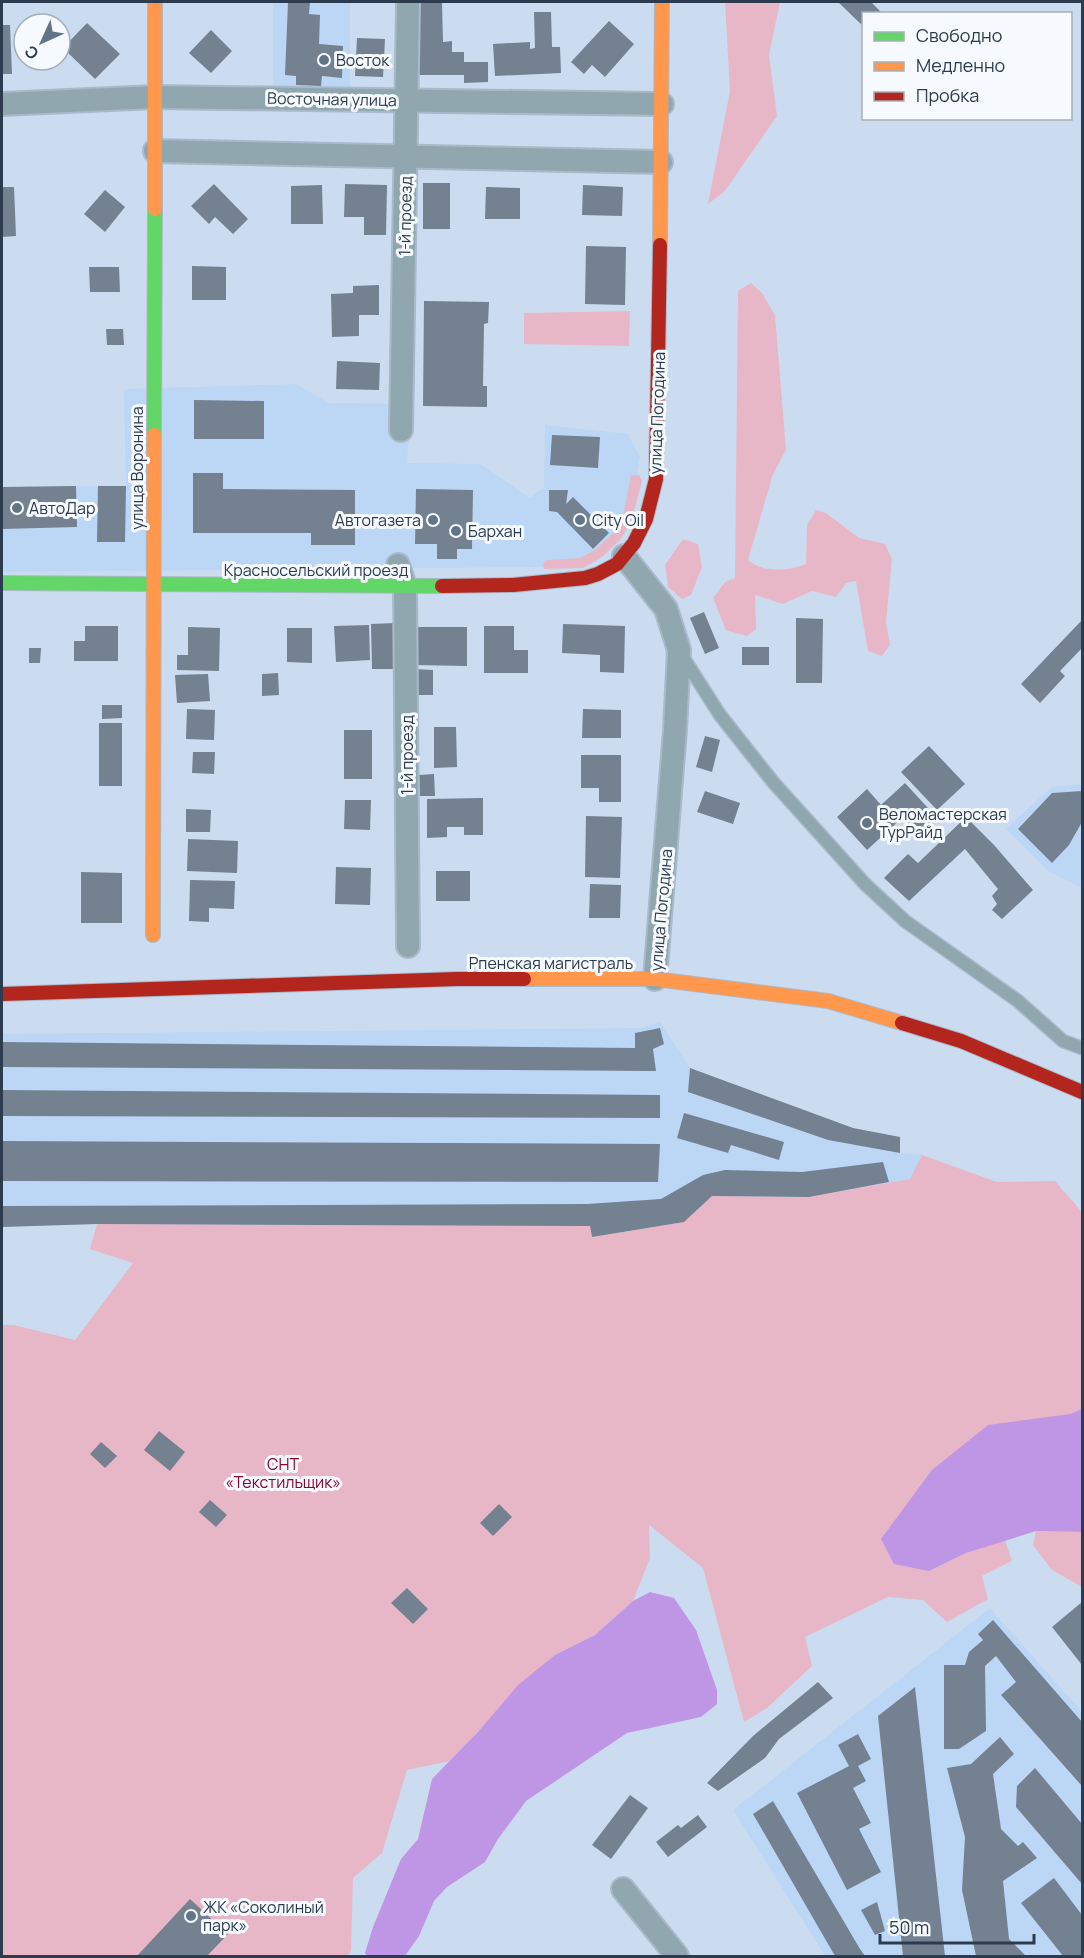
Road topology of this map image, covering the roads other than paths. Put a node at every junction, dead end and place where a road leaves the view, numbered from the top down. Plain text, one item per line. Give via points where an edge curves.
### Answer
1 (155, 2) edge
2 (408, 2) edge
3 (662, 2) edge
4 (155, 97) junction
5 (407, 100) junction
6 (2, 104) edge
7 (662, 104) junction
8 (155, 152) junction
9 (406, 157) junction
10 (661, 162) junction
11 (401, 430) dead end
12 (624, 556) junction
13 (402, 576) junction
14 (2, 583) edge
15 (152, 586) junction
16 (679, 650) junction
17 (153, 935) dead end
18 (408, 946) dead end
19 (655, 979) junction
20 (2, 994) edge
21 (1083, 1048) edge
22 (1083, 1092) edge
23 (623, 1889) dead end
24 (677, 1956) edge

1 - 4 street, улица Воронина
2 - 5 street, 1-й проезд
3 - 7 street, улица Погодина
4 - 5 street, Восточная улица
4 - 6 street, Восточная улица
4 - 8 street, улица Воронина
5 - 7 street, Восточная улица
5 - 9 street, 1-й проезд
7 - 10 street, улица Погодина
8 - 9 street
8 - 15 street, улица Воронина
9 - 10 street
9 - 11 street, 1-й проезд
10 - 12 street, улица Погодина via 656,479 648,515
12 - 13 street, Красносельский проезд via 606,571 582,579 504,586
12 - 16 street, улица Погодина via 666,609
13 - 15 street, Красносельский проезд
13 - 18 street, 1-й проезд
14 - 15 street, Красносельский проезд
15 - 17 street, улица Воронина
16 - 19 street, улица Погодина
16 - 21 lane via 720,715 773,782 865,884 905,921 1018,1001 1063,1041
19 - 20 street, Рпенская магистраль via 457,979
19 - 22 street, Рпенская магистраль via 828,1001 961,1041
23 - 24 street

